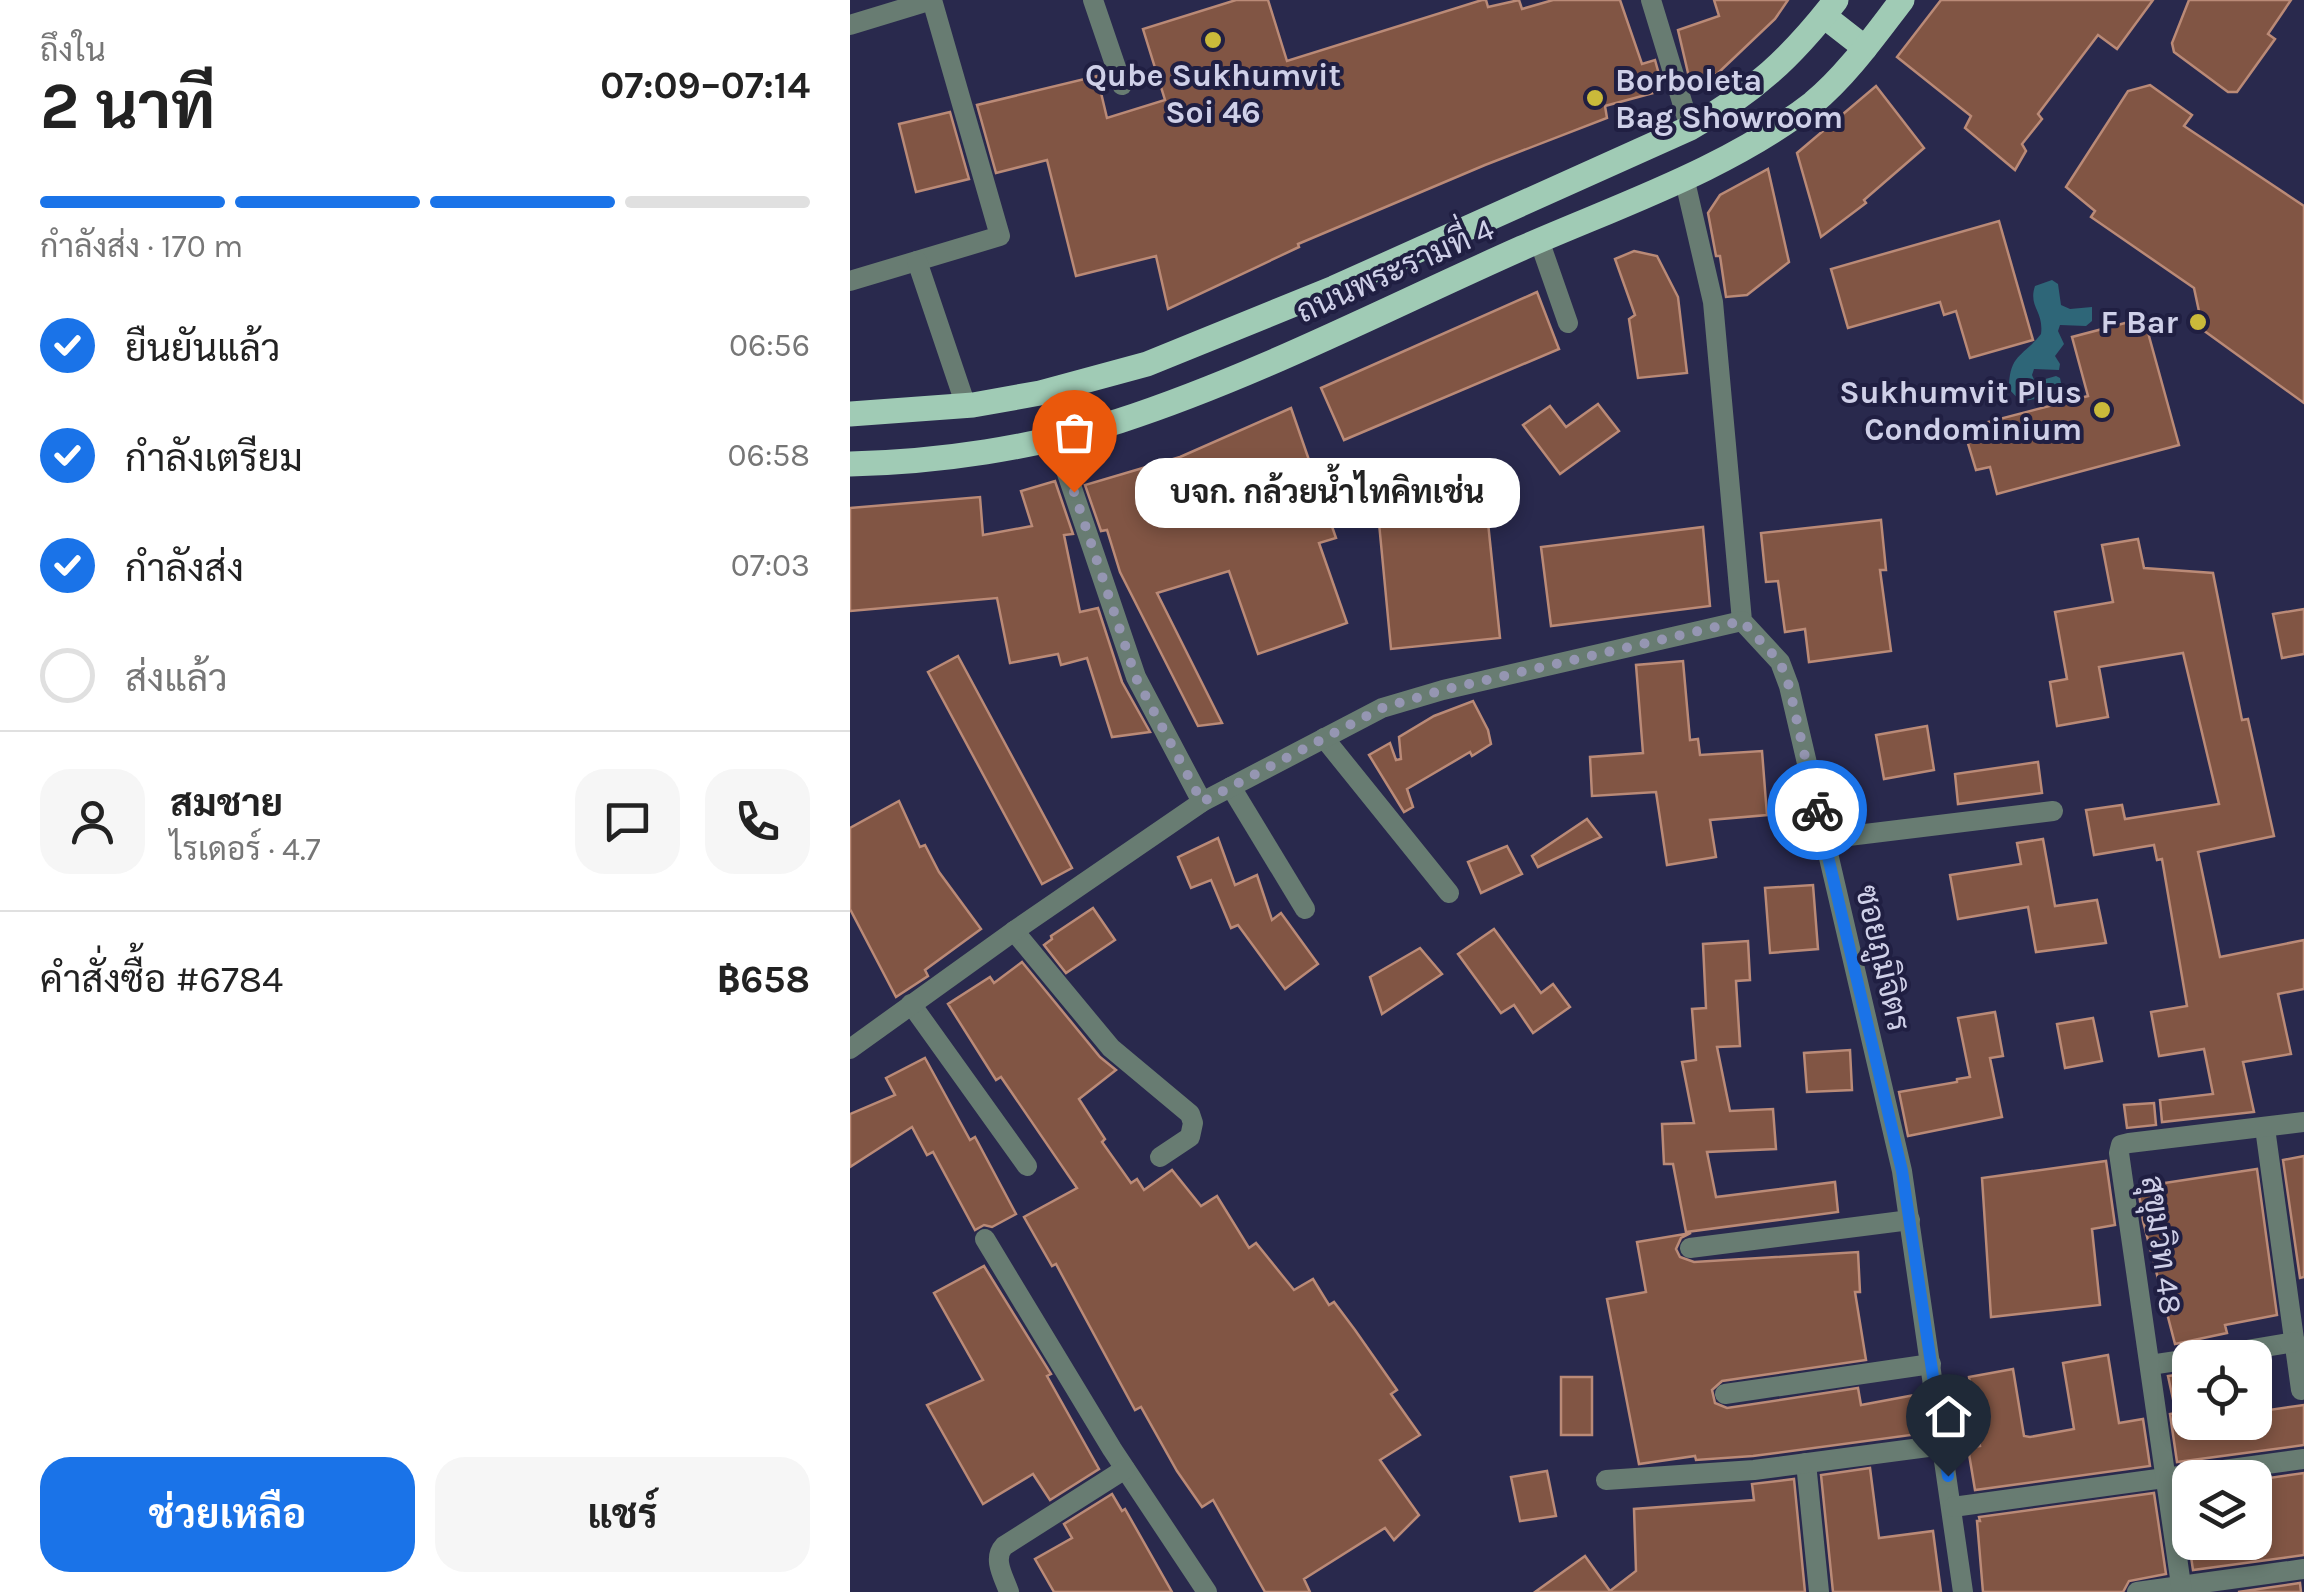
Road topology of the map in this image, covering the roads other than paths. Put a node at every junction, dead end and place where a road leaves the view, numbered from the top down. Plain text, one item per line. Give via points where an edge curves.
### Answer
1 (1094, 0) edge
2 (1651, 0) edge
3 (1902, 0) edge
4 (1830, 8) edge
5 (850, 25) edge
6 (1865, 48) junction
7 (1122, 85) dead end
8 (1690, 128) junction
9 (1684, 177) junction
10 (1539, 240) junction
11 (917, 260) junction
12 (850, 281) edge
13 (1568, 323) dead end
14 (966, 406) junction
15 (850, 414) edge
16 (1055, 438) junction
17 (850, 464) edge
18 (1742, 621) junction
19 (1324, 738) junction
20 (1231, 787) junction
21 (1202, 802) junction
22 (2052, 811) dead end
23 (1824, 839) junction
24 (1450, 893) dead end
25 (1305, 908) dead end
26 (1014, 930) junction
27 (912, 1004) junction
28 (850, 1049) edge
29 (2304, 1122) edge
30 (2265, 1128) junction
31 (1160, 1157) dead end
32 (1027, 1166) dead end
33 (1910, 1220) junction
34 (985, 1239) dead end
35 (1690, 1248) dead end
36 (2295, 1342) junction
37 (2272, 1346) edge
38 (2172, 1362) edge
39 (1931, 1364) junction
40 (2150, 1365) junction
41 (2302, 1390) dead end
42 (1725, 1394) dead end
43 (1943, 1445) junction
44 (2304, 1459) edge
45 (1806, 1463) junction
46 (1125, 1469) junction
47 (2166, 1477) junction
48 (1606, 1480) dead end
49 (1953, 1508) junction
50 (2304, 1569) edge
51 (2181, 1589) edge
52 (1009, 1592) edge
53 (1207, 1592) edge
54 (1820, 1592) edge
55 (1963, 1592) edge
56 (2137, 1592) edge

1 - 7 street
2 - 8 street
3 - 6 main road, ถนนพระรามที่ 4
4 - 6 main road
4 - 8 main road, ถนนพระรามที่ 4 via 1802,45 1736,102
5 - 11 street via 932,0 1000,236
6 - 9 main road, ถนนพระรามที่ 4 via 1815,101 1759,140
8 - 14 main road, ถนนพระรามที่ 4 via 1334,288 1146,364
9 - 10 main road, ถนนพระรามที่ 4
9 - 18 street via 1713,302
10 - 13 street
10 - 16 main road, ถนนพระรามที่ 4 via 1185,397
11 - 12 street
11 - 14 street
14 - 15 main road, ถนนพระรามที่ 4
16 - 17 main road, ถนนพระรามที่ 4
16 - 21 street via 1136,678
18 - 19 street via 1428,695 1382,708
18 - 23 street, ซอยภูมิจิตร via 1780,662
19 - 20 street
19 - 24 street
20 - 21 street
20 - 25 street
21 - 26 street
22 - 23 street
23 - 33 street, ซอยภูมิจิตร
26 - 27 street
26 - 31 street via 1112,1048 1190,1114 1190,1137
27 - 28 street
27 - 32 street
29 - 30 street
30 - 36 street
30 - 40 street, สุขุมวิท 48 via 2121,1146
33 - 35 street
33 - 39 street, ซอยภูมิจิตร
34 - 46 street
36 - 37 street
36 - 41 street
38 - 40 street
39 - 42 street
39 - 43 street, ซอยภูมิจิตร
40 - 47 street, สุขุมวิท 48
43 - 45 street
43 - 49 street, ซอยภูมิจิตร
44 - 47 street
45 - 48 street
45 - 54 street
46 - 52 street via 1004,1546 998,1562
46 - 53 street
47 - 49 street
47 - 51 street, สุขุมวิท 48
49 - 55 street, ซอยภูมิจิตร
50 - 51 street
51 - 56 street

